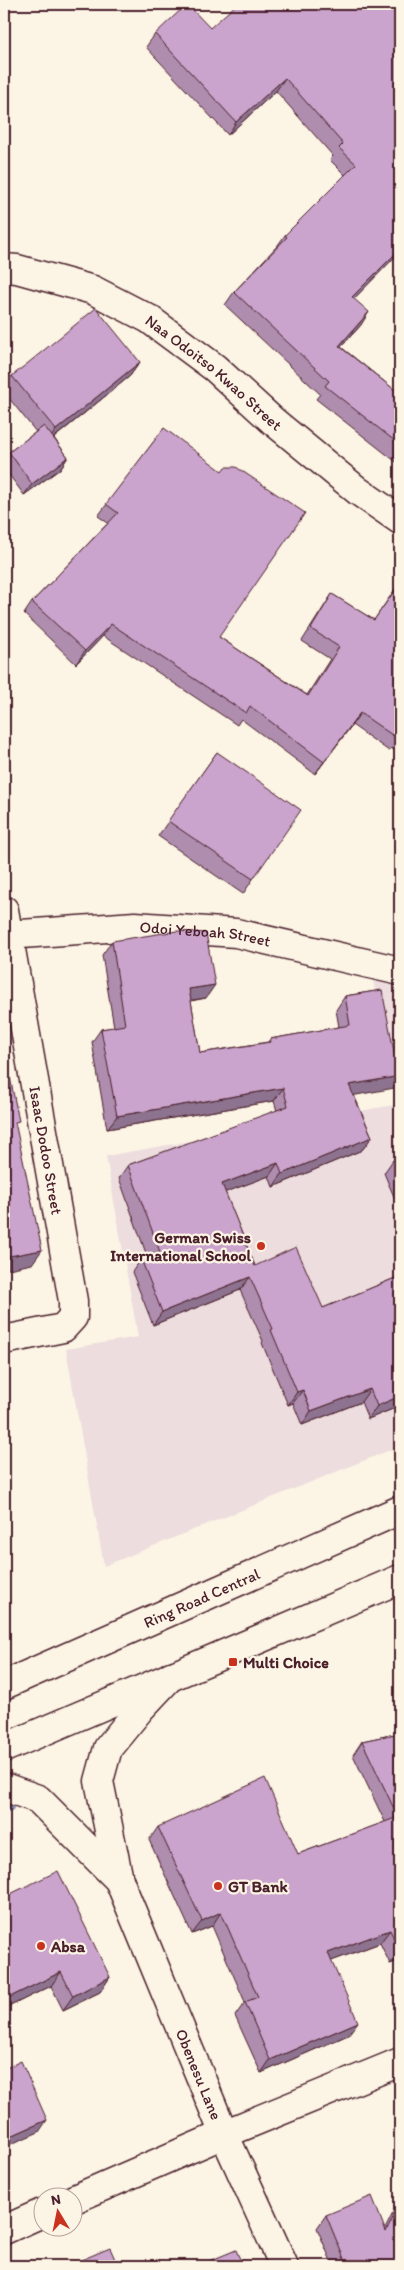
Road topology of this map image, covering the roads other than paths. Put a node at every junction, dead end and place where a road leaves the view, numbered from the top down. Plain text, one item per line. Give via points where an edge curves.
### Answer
1 (4, 268) edge
2 (400, 520) edge
3 (6, 923) edge
4 (400, 971) edge
5 (4, 1340) edge
6 (400, 1510) edge
7 (400, 1579) edge
8 (171, 1676) junction
9 (4, 1685) edge
10 (4, 1748) edge
11 (4, 1787) edge
12 (119, 1880) junction
13 (400, 2062) edge
14 (224, 2134) junction
15 (82, 2196) edge
16 (32, 2217) edge
17 (4, 2230) edge
18 (284, 2266) edge

1 - 2 street, Naa Odoitso Kwao Street via 93,290 149,319 215,368 358,491
3 - 4 street, Odoi Yeboah Street via 135,926 236,933
3 - 5 street, Isaac Dodoo Street via 73,1301 73,1317 63,1328
6 - 9 street, Ring Road Central
7 - 8 street
8 - 10 street
8 - 12 street, Obenesu Lane via 108,1748 99,1781
11 - 12 street, Obenesu Lane via 38,1799
12 - 14 street, Obenesu Lane
13 - 14 street
14 - 15 street
14 - 18 street, Obenesu Lane
16 - 17 street

